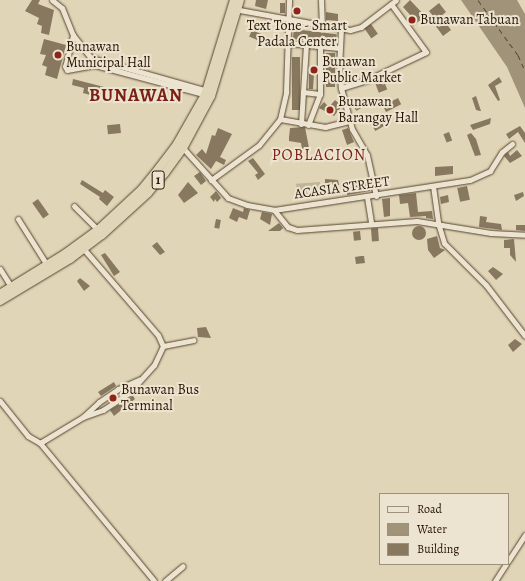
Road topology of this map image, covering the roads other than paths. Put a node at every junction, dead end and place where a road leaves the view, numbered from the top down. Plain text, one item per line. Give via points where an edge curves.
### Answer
1 (52, 0) edge
2 (240, 0) edge
3 (289, 0) edge
4 (321, 0) edge
5 (394, 2) edge
6 (234, 6) edge
7 (289, 21) junction
8 (322, 26) junction
9 (341, 29) junction
10 (73, 35) junction
11 (288, 43) junction
12 (306, 45) junction
13 (320, 47) junction
14 (339, 48) junction
15 (96, 63) junction
16 (341, 88) junction
17 (303, 92) junction
18 (209, 93) junction
19 (320, 94) junction
20 (280, 120) junction
21 (349, 121) junction
22 (301, 124) junction
23 (308, 125) junction
24 (184, 142) junction
25 (512, 144) dead end
26 (211, 180) junction
27 (433, 186) junction
28 (376, 196) junction
29 (367, 197) junction
30 (74, 206) dead end
31 (274, 210) junction
32 (18, 219) dead end
33 (371, 223) junction
34 (438, 223) junction
35 (98, 230) junction
36 (525, 236) edge
37 (82, 247) junction
38 (47, 265) junction
39 (0, 269) edge
40 (13, 290) junction
41 (0, 294) edge
42 (0, 301) edge
43 (525, 336) edge
44 (193, 340) dead end
45 (163, 346) junction
46 (141, 378) junction
47 (0, 401) edge
48 (83, 417) junction
49 (40, 443) junction
50 (525, 535) edge
51 (509, 559) edge
52 (505, 565) edge
53 (183, 566) dead end
54 (154, 581) edge
55 (165, 581) edge
56 (495, 581) edge

1 - 10 street via 62,8
2 - 6 highway, 1
3 - 7 street
4 - 8 street
5 - 9 street via 361,27
5 - 16 street via 426,52 363,82
6 - 7 street
6 - 18 highway, 1
7 - 8 street
7 - 11 street
8 - 9 street
9 - 14 street
10 - 15 street
10 - 15 street via 66,68 71,70
11 - 12 street
11 - 20 street via 285,102
12 - 13 street
12 - 17 street
13 - 14 street
13 - 19 street
14 - 16 street
15 - 18 street
16 - 21 street
17 - 19 street
17 - 22 street
18 - 24 highway, 1
19 - 23 street
20 - 22 street
20 - 26 street via 259,144
21 - 23 street via 332,127
21 - 28 street via 364,150
22 - 23 street
24 - 26 street, ACASIA STREET
24 - 35 highway, 1 via 142,189
24 - 37 highway, 1 via 148,193
25 - 27 street, ACASIA STREET via 502,152 493,168 486,174 470,180
26 - 31 street, ACASIA STREET via 234,201
27 - 28 street, ACASIA STREET
27 - 34 street
28 - 29 street, ACASIA STREET
29 - 31 street, ACASIA STREET
29 - 33 street
30 - 35 street
31 - 33 street via 294,229
32 - 38 street
33 - 34 street
34 - 36 street via 491,233
34 - 43 street via 448,248 486,285
35 - 37 highway, 1
37 - 38 highway, 1
37 - 40 highway, 1
37 - 45 street via 158,335
38 - 40 highway, 1
39 - 40 street
40 - 41 highway, 1
40 - 42 highway, 1
44 - 45 street
45 - 46 street via 159,358
46 - 48 street via 103,399
46 - 48 street via 124,397 102,410
47 - 49 street via 28,436
48 - 49 street
49 - 54 street
50 - 51 street
52 - 56 street
53 - 55 street

